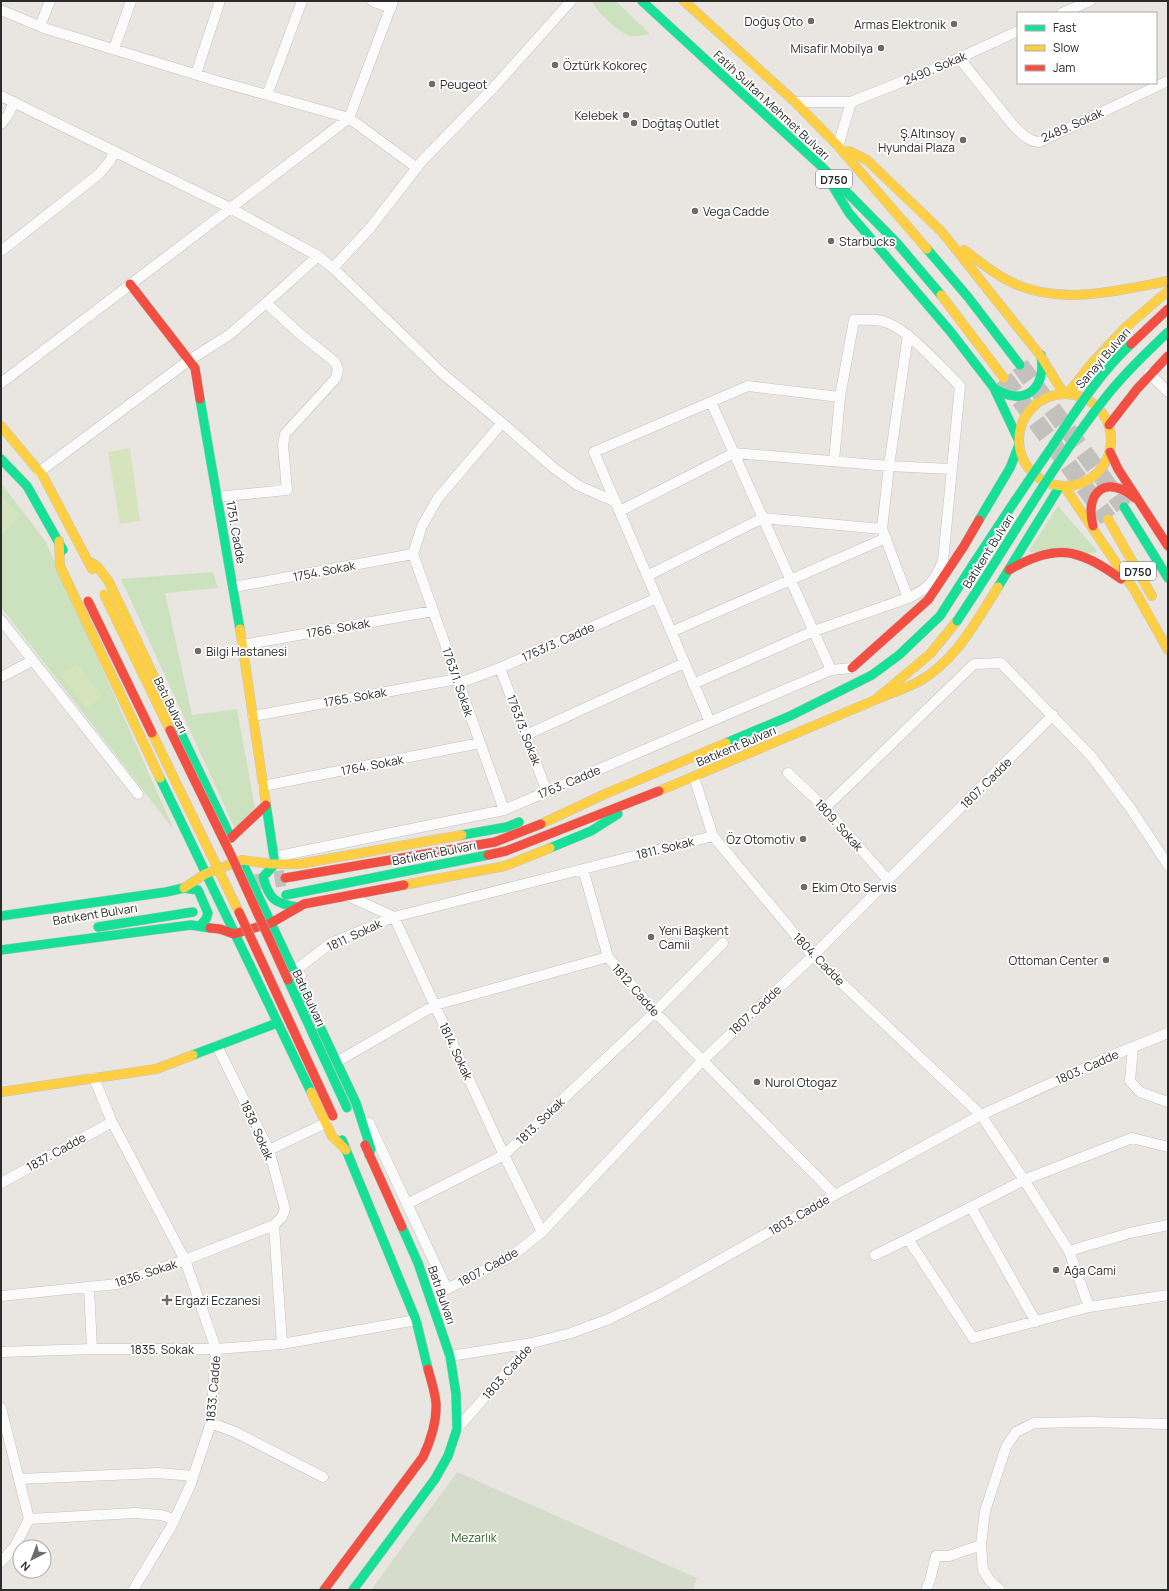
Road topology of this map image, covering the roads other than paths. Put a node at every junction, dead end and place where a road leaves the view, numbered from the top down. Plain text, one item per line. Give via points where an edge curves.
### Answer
1 (50, 1) edge
2 (131, 1) edge
3 (220, 1) edge
4 (302, 1) edge
5 (372, 1) edge
6 (571, 1) edge
7 (642, 1) edge
8 (684, 1) edge
9 (1090, 1) edge
10 (392, 5) edge
11 (1, 10) edge
12 (1064, 12) edge
13 (40, 26) junction
14 (1017, 31) edge
15 (114, 49) junction
16 (959, 58) junction
17 (196, 74) junction
18 (1168, 81) edge
19 (267, 95) junction
20 (1, 96) edge
21 (14, 102) junction
22 (795, 102) junction
23 (851, 102) junction
24 (349, 118) junction
25 (1, 124) edge
26 (838, 146) junction
27 (114, 151) junction
28 (820, 166) junction
29 (417, 168) junction
30 (230, 208) junction
31 (942, 232) junction
32 (1, 251) edge
33 (318, 256) junction
34 (333, 268) junction
35 (1168, 282) edge
36 (130, 284) junction
37 (1168, 291) edge
38 (266, 303) junction
39 (1168, 309) edge
40 (1168, 332) edge
41 (908, 335) junction
42 (1040, 355) junction
43 (1168, 356) edge
44 (1097, 358) junction
45 (188, 361) junction
46 (1020, 366) tunnel mouth
47 (1149, 373) junction
48 (1004, 378) tunnel mouth
49 (1, 383) edge
50 (994, 388) junction
51 (1136, 388) junction
52 (1168, 392) edge
53 (1066, 394) junction
54 (840, 397) junction
55 (711, 402) junction
56 (502, 423) junction
57 (1109, 425) junction
58 (1, 426) edge
59 (1063, 429) joint
60 (1019, 443) junction
61 (1110, 452) junction
62 (734, 453) junction
63 (1, 459) edge
64 (834, 460) junction
65 (889, 466) junction
66 (951, 469) junction
67 (39, 472) junction
68 (1062, 486) junction
69 (217, 498) junction
70 (618, 507) junction
71 (1124, 507) tunnel mouth
72 (1144, 508) junction
73 (763, 518) junction
74 (1108, 519) tunnel mouth
75 (884, 534) junction
76 (1100, 538) junction
77 (59, 541) junction
78 (1168, 546) edge
79 (413, 554) junction
80 (87, 560) junction
81 (68, 561) dead end
82 (1005, 573) junction
83 (647, 576) junction
84 (1168, 578) edge
85 (791, 579) junction
86 (234, 587) junction
87 (1135, 591) junction
88 (86, 598) dead end
89 (657, 598) junction
90 (908, 598) junction
91 (1158, 607) dead end
92 (433, 611) junction
93 (1, 620) edge
94 (814, 631) junction
95 (671, 632) junction
96 (242, 645) junction
97 (1168, 650) edge
98 (899, 655) junction
99 (32, 661) junction
100 (684, 663) junction
101 (500, 668) junction
102 (852, 668) junction
103 (831, 670) junction
104 (1, 677) edge
105 (458, 681) junction
106 (693, 684) junction
107 (875, 700) junction
108 (1053, 715) junction
109 (253, 716) junction
110 (710, 722) junction
111 (526, 735) junction
112 (480, 743) junction
113 (788, 773) dead end
114 (694, 777) junction
115 (263, 786) junction
116 (547, 792) junction
117 (138, 794) dead end
118 (605, 794) junction
119 (644, 797) junction
120 (266, 805) junction
121 (825, 808) junction
122 (504, 810) junction
123 (549, 810) dead end
124 (528, 818) dead end
125 (713, 836) junction
126 (232, 838) junction
127 (242, 860) junction
128 (274, 860) junction
129 (1168, 865) edge
130 (583, 869) junction
131 (204, 874) junction
132 (285, 878) tunnel mouth
133 (888, 880) junction
134 (186, 891) junction
135 (286, 895) dead end
136 (346, 896) junction
137 (298, 907) junction
138 (193, 912) dead end
139 (1, 916) edge
140 (394, 917) junction
141 (1, 922) edge
142 (271, 923) junction
143 (200, 926) junction
144 (90, 928) dead end
145 (234, 934) junction
146 (722, 943) dead end
147 (1, 950) edge
148 (813, 956) junction
149 (608, 957) junction
150 (435, 1005) junction
151 (654, 1012) junction
152 (277, 1022) junction
153 (1168, 1033) edge
154 (217, 1046) junction
155 (1133, 1047) junction
156 (340, 1060) junction
157 (702, 1061) junction
158 (94, 1078) junction
159 (1, 1092) edge
160 (1168, 1102) edge
161 (981, 1115) junction
162 (329, 1120) junction
163 (112, 1122) junction
164 (1168, 1147) edge
165 (269, 1150) junction
166 (369, 1155) junction
167 (504, 1155) junction
168 (1024, 1180) junction
169 (1, 1183) edge
170 (835, 1195) junction
171 (407, 1204) junction
172 (971, 1207) junction
173 (282, 1217) joint
174 (274, 1225) junction
175 (1168, 1225) edge
176 (542, 1232) junction
177 (908, 1238) junction
178 (1069, 1251) junction
179 (875, 1256) dead end
180 (185, 1260) junction
181 (89, 1288) junction
182 (447, 1289) joint
183 (1168, 1294) edge
184 (1, 1296) edge
185 (1089, 1307) junction
186 (416, 1320) junction
187 (1036, 1322) junction
188 (532, 1343) junction
189 (282, 1344) junction
190 (92, 1349) junction
191 (216, 1349) junction
192 (1, 1352) edge
193 (450, 1356) junction
194 (1, 1408) edge
195 (211, 1423) junction
196 (1168, 1424) edge
197 (457, 1429) junction
198 (193, 1476) junction
199 (323, 1477) dead end
200 (19, 1479) junction
201 (29, 1519) junction
202 (174, 1519) junction
203 (981, 1545) junction
204 (1, 1562) edge
205 (133, 1590) edge
206 (324, 1590) edge
207 (353, 1590) edge
208 (926, 1590) edge
209 (1000, 1590) edge

1 - 13 street
2 - 15 street
3 - 17 street
4 - 19 street
5 - 10 street
6 - 29 street
7 - 28 main road, Fatih Sultan Mehmet Bulvarı / D750
8 - 22 main road, Fatih Sultan Mehmet Bulvarı / D750
9 - 12 street
10 - 24 street
11 - 13 street
13 - 15 street
14 - 16 street, 2490. Sokak
15 - 17 street
16 - 18 street, 2489. Sokak via 1012,124 1033,142 1039,142
16 - 23 street, 2490. Sokak
17 - 19 street
19 - 24 street
20 - 21 street
21 - 25 street
21 - 27 street
22 - 23 street, 2490. Sokak
22 - 26 main road, Fatih Sultan Mehmet Bulvarı / D750
23 - 26 street
24 - 29 street
24 - 30 street
26 - 31 main road, D750 via 867,160
26 - 46 main road, Fatih Sultan Mehmet Bulvarı / D750 via 968,297
27 - 30 street
27 - 32 street via 110,161 99,174
28 - 48 main road, Fatih Sultan Mehmet Bulvarı / D750 via 897,243 953,310
28 - 50 main road via 849,213 946,325
29 - 34 street via 370,228
30 - 33 street
30 - 36 street
31 - 35 main road via 1007,280 1033,291 1057,295 1098,293
31 - 42 main road, D750
33 - 34 street
33 - 38 street
34 - 56 street via 443,374
36 - 45 main road, 1751. Cadde
36 - 49 street
37 - 44 main road via 1126,327
38 - 45 street via 229,335
38 - 69 street via 335,362 338,376 285,434 283,444 287,490
39 - 59 main road, Sanayi Bulvarı, bridge via 1121,353 1092,387
40 - 107 main road, Batıkent Bulvarı, bridge via 1132,366 1104,398 1046,480 979,590 957,621 930,654
41 - 54 street via 887,322 854,320
41 - 65 street
41 - 66 street via 960,386
42 - 50 main road via 1042,374 1038,385 1029,394 1010,396
42 - 53 main road, D750
43 - 47 main road
44 - 51 main road via 1109,379 1123,387
44 - 53 main road
45 - 67 street
45 - 69 main road, 1751. Cadde via 195,368
47 - 51 main road
47 - 52 street
50 - 60 main road
51 - 57 main road
53 - 57 main road via 1090,400 1101,411
53 - 60 main road via 1052,395 1037,402 1026,414 1020,429
54 - 55 street via 748,386
54 - 64 street
55 - 62 street
55 - 70 street via 594,452
56 - 70 street via 555,469 579,486
56 - 79 street via 438,498 422,526
57 - 61 main road via 1112,438
58 - 67 main road, Batı Bulvarı
59 - 98 main road, Batıkent Bulvarı, bridge via 940,616
60 - 68 main road via 1023,460 1033,473 1048,484
60 - 102 main road via 1010,468 964,546 928,600
61 - 68 main road via 1104,466 1092,478 1078,484
61 - 72 main road
62 - 64 street
62 - 70 street
62 - 73 street
63 - 77 main road via 27,486
64 - 65 street
65 - 66 street
65 - 75 street
66 - 90 street via 942,561 936,577 920,592
67 - 80 main road, Batı Bulvarı
68 - 76 main road
68 - 82 main road
69 - 86 main road, 1751. Cadde
70 - 83 street
71 - 84 main road, D750
72 - 76 main road via 1131,494 1119,487 1106,487 1098,491 1091,499 1088,512
72 - 78 main road
73 - 75 street
73 - 83 street
73 - 85 street
74 - 91 main road, D750
75 - 85 street
75 - 90 street
76 - 87 main road
77 - 81 main road
77 - 131 main road via 60,566
79 - 86 street, 1754. Sokak
79 - 92 street, 1763/1. Sokak
80 - 126 main road via 97,566 109,582
80 - 166 main road, Batı Bulvarı, bridge via 231,855
82 - 87 main road via 1023,560 1046,552 1071,552 1105,566
82 - 107 main road via 970,631 949,659 918,682
83 - 89 street
85 - 94 street
85 - 95 street
86 - 96 main road, 1751. Cadde
87 - 97 main road
88 - 162 main road, bridge via 216,862
89 - 95 street
89 - 101 street, 1763/3. Cadde
90 - 94 street
92 - 96 street, 1766. Sokak
92 - 105 street, 1763/1. Sokak
93 - 99 street
94 - 103 street
94 - 106 street
95 - 100 street
96 - 109 main road, 1751. Cadde
98 - 102 main road via 871,665
98 - 118 main road, Batıkent Bulvarı via 872,675 790,716
99 - 104 street
99 - 117 street
100 - 106 street
100 - 111 street
101 - 105 street, 1763/3. Cadde
101 - 111 street, 1763/3. Sokak
102 - 103 street, 1763. Cadde
103 - 110 street, 1763. Cadde
105 - 109 street, 1765. Sokak
105 - 112 street, 1763/1. Sokak
106 - 110 street
107 - 114 main road, Batıkent Bulvarı
108 - 121 street via 1001,663 974,664
108 - 129 street via 1092,757
108 - 133 street, 1807. Cadde
109 - 115 main road, 1751. Cadde
110 - 116 street, 1763. Cadde
111 - 116 street, 1763/3. Sokak
112 - 115 street, 1764. Sokak
112 - 122 street, 1763/1. Sokak
113 - 121 street, 1809. Sokak
114 - 119 main road, Batıkent Bulvarı
114 - 125 street, 1804. Cadde
115 - 120 main road, 1751. Cadde
116 - 122 street, 1763. Cadde
118 - 123 main road via 584,796
118 - 132 main road, Batıkent Bulvarı via 495,842
119 - 135 main road, Batıkent Bulvarı via 506,851
119 - 136 main road via 591,831 505,866
120 - 126 main road
120 - 128 main road, 1751. Cadde
121 - 133 street, 1809. Sokak
122 - 128 street, 1763. Cadde
124 - 128 main road via 507,827 300,864
125 - 130 street, 1811. Sokak
125 - 148 street, 1804. Cadde
126 - 127 main road
127 - 128 main road
127 - 131 main road
127 - 142 main road
128 - 137 main road via 263,877 271,898 279,905
130 - 140 street, 1811. Sokak
130 - 149 street
131 - 134 main road
131 - 145 main road
133 - 148 street, 1807. Cadde
134 - 139 main road
134 - 141 main road, Batıkent Bulvarı via 53,916
134 - 143 main road via 198,890 203,899 208,913
136 - 137 main road
136 - 140 street
137 - 142 main road
138 - 144 main road, Batıkent Bulvarı
140 - 150 street, 1814. Sokak
140 - 156 street, 1811. Sokak via 331,943 297,969
142 - 145 main road
142 - 166 main road via 356,1103 371,1149
143 - 145 main road
143 - 147 main road via 191,925
145 - 152 main road
146 - 151 street, 1813. Sokak
148 - 157 street, 1807. Cadde
148 - 161 street, 1804. Cadde
149 - 150 street, 1812. Cadde
149 - 151 street, 1812. Cadde
150 - 156 street, 1812. Cadde
150 - 167 street, 1814. Sokak
151 - 157 street, 1812. Cadde
151 - 167 street, 1813. Sokak
152 - 154 main road
152 - 162 main road
153 - 155 street, 1803. Cadde
154 - 158 main road via 156,1069
154 - 165 street, 1838. Sokak
155 - 160 street via 1130,1081 1140,1092
155 - 161 street, 1803. Cadde
156 - 171 street, 1811. Sokak
157 - 170 street, 1812. Cadde
157 - 176 street, 1807. Cadde
158 - 159 main road
158 - 163 street, 1833. Cadde
161 - 168 street, 1804. Cadde
161 - 170 street, 1803. Cadde
162 - 165 street
162 - 186 main road via 346,1150
163 - 169 street, 1837. Cadde
163 - 180 street, 1833. Cadde
164 - 168 street via 1132,1138
165 - 173 street, 1838. Sokak via 285,1210
166 - 193 main road, Batı Bulvarı via 418,1263
167 - 171 street, 1813. Sokak
167 - 176 street, 1814. Sokak
168 - 172 street
168 - 178 street, 1804. Cadde
170 - 188 street, 1803. Cadde via 661,1293 609,1319 571,1333
171 - 182 street, 1811. Sokak
172 - 177 street
172 - 187 street
173 - 174 street, 1836. Sokak
174 - 180 street, 1836. Sokak
174 - 189 street
175 - 178 street via 1130,1232
176 - 182 street, 1807. Cadde via 512,1256
177 - 179 street
177 - 187 street via 973,1338
178 - 185 street, 1804. Cadde
180 - 181 street, 1836. Sokak via 117,1284
180 - 191 street, 1833. Cadde
181 - 184 street, 1836. Sokak
181 - 190 street
183 - 185 street
185 - 187 street
186 - 189 street, 1835. Sokak
186 - 206 main road via 436,1402 435,1423 430,1443
188 - 193 street
188 - 197 street, 1803. Cadde
189 - 191 street, 1835. Sokak
190 - 191 street, 1835. Sokak
190 - 192 street, 1835. Sokak
191 - 195 street, 1833. Cadde
193 - 197 main road, Batı Bulvarı via 456,1394
194 - 200 street
195 - 198 street, 1833. Cadde
195 - 199 street
196 - 203 street via 1034,1423 1016,1432 1006,1447 985,1511
197 - 207 main road, Batı Bulvarı via 448,1456 435,1479
198 - 200 street via 158,1473
198 - 202 street, 1833. Cadde
200 - 201 street
201 - 202 street via 136,1513
201 - 204 street via 15,1546
202 - 205 street, 1833. Cadde
203 - 208 street via 949,1556 936,1556
203 - 209 street via 983,1570

